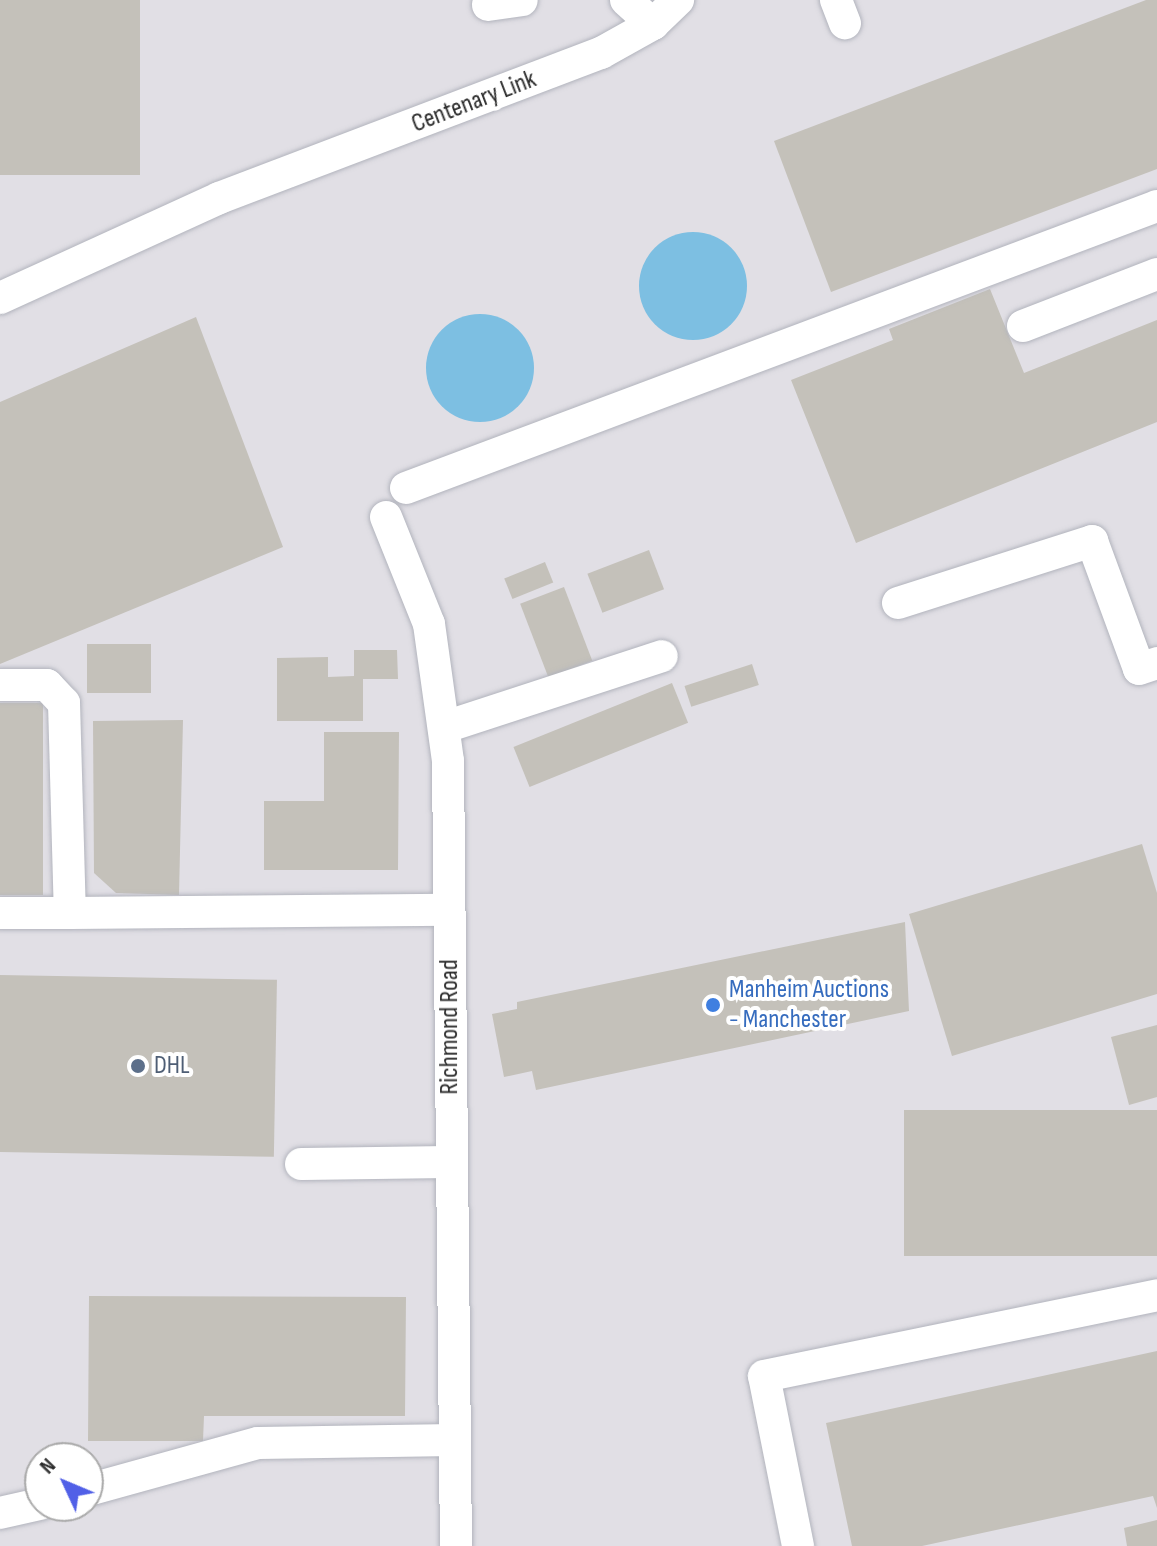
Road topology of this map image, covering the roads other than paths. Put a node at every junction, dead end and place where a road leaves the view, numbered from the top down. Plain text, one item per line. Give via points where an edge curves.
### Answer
1 (522, 0) edge
2 (626, 0) edge
3 (678, 0) edge
4 (488, 5) dead end
5 (653, 24) junction
6 (1157, 206) edge
7 (1157, 274) edge
8 (0, 298) edge
9 (1023, 326) dead end
10 (406, 488) dead end
11 (386, 517) dead end
12 (898, 603) dead end
13 (662, 656) dead end
14 (1157, 663) edge
15 (0, 685) edge
16 (445, 727) junction
17 (449, 910) junction
18 (0, 913) edge
19 (70, 913) junction
20 (450, 1162) junction
21 (301, 1164) dead end
22 (1157, 1295) edge
23 (455, 1440) junction
24 (104, 1486) edge
25 (24, 1508) edge
26 (0, 1513) edge
27 (456, 1546) edge
28 (798, 1546) edge

1 - 4 street
2 - 5 street
3 - 5 street, Centenary Link
5 - 8 street, Centenary Link via 601,53 259,185
6 - 10 street
7 - 9 street
11 - 16 street, Richmond Road via 429,624
12 - 14 street via 1092,541 1139,669
13 - 16 street
15 - 19 street via 47,685 64,703
16 - 17 street, Richmond Road
17 - 19 street
17 - 20 street, Richmond Road
18 - 19 street
20 - 21 street
20 - 23 street, Richmond Road
22 - 28 street via 764,1376
23 - 24 street via 258,1443
23 - 27 street, Richmond Road
25 - 26 street

